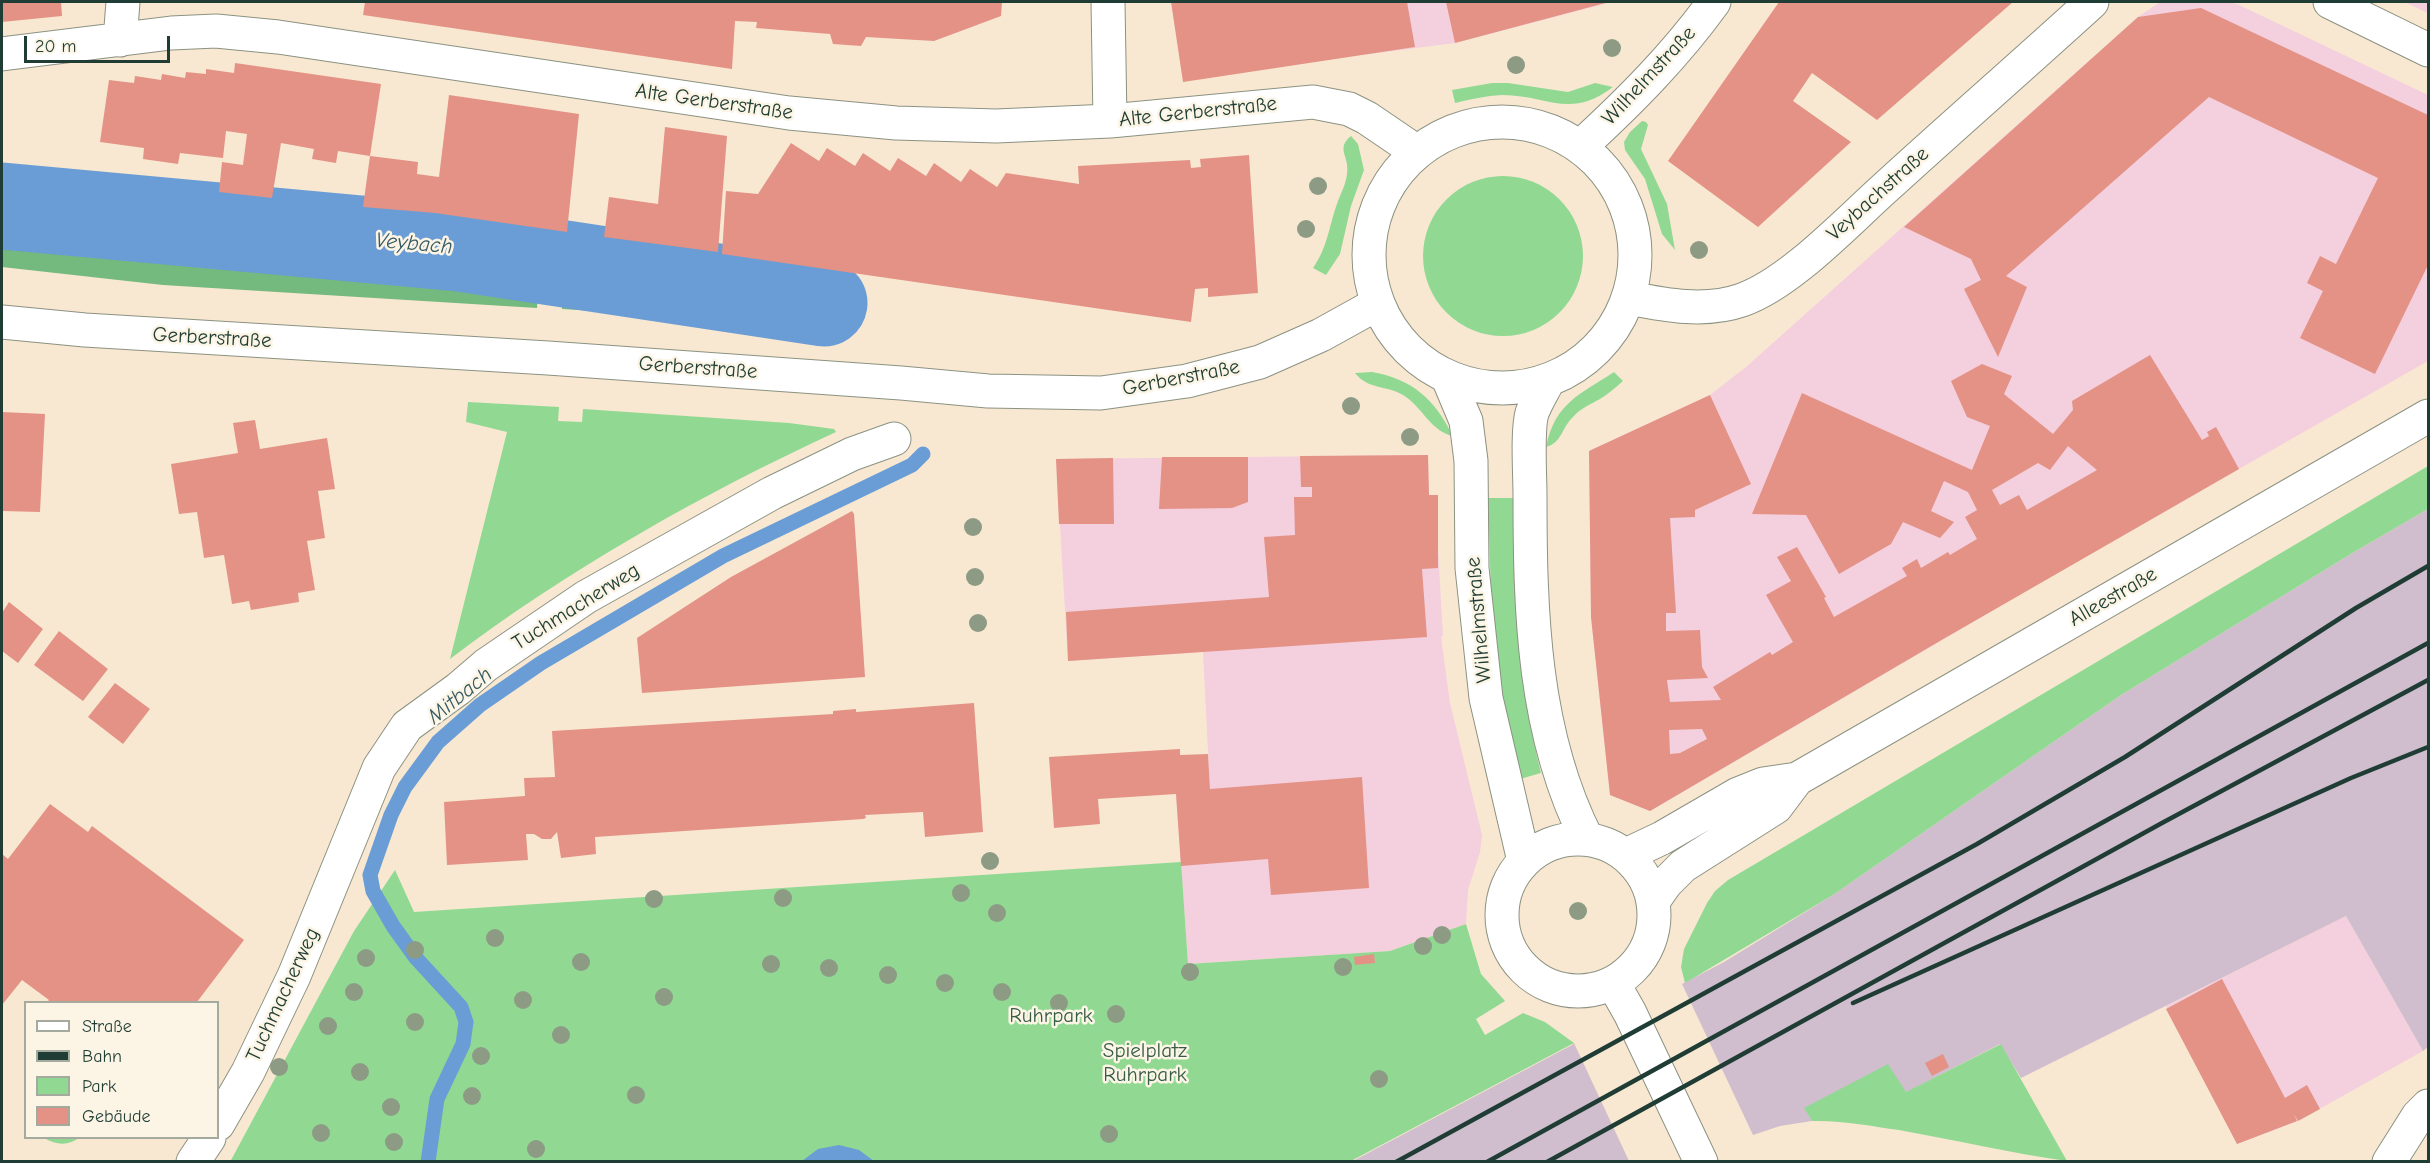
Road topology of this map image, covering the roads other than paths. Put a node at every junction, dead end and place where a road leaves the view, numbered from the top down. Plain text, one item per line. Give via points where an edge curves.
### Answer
1 (123, 2) edge
2 (1108, 2) edge
3 (1714, 2) edge
4 (2092, 2) edge
5 (2331, 2) edge
6 (120, 40) junction
7 (2428, 50) edge
8 (2, 54) edge
9 (1110, 121) junction
10 (1580, 147) junction
11 (1417, 152) junction
12 (1629, 298) junction
13 (1377, 304) junction
14 (2, 322) edge
15 (1448, 378) junction
16 (1548, 381) junction
17 (2428, 416) edge
18 (894, 439) dead end
19 (1797, 779) junction
20 (1587, 839) junction
21 (1626, 855) junction
22 (1524, 861) junction
23 (1653, 900) junction
24 (1612, 983) junction
25 (2428, 1106) edge
26 (219, 1122) edge
27 (208, 1139) edge
28 (193, 1161) edge
29 (1701, 1161) edge
30 (2389, 1161) edge

1 - 6 street
2 - 9 street
3 - 10 street, Wilhelmstraße via 1639,93
4 - 12 street, Veybachstraße via 1822,244 1766,289 1740,300 1704,306 1681,307
5 - 7 street
6 - 8 street, Alte Gerberstraße
6 - 9 street, Alte Gerberstraße via 216,31 278,37 789,113 896,123 996,126
9 - 11 street, Alte Gerberstraße via 1313,102 1349,109
10 - 11 street via 1541,128 1498,122 1455,131
10 - 12 street via 1610,176 1630,214 1636,256
11 - 13 street via 1389,184 1372,221 1369,263
12 - 16 street via 1611,333 1598,348
13 - 14 street, Gerberstraße via 1321,335 1260,362 1222,373 1138,389 1060,393
13 - 15 street via 1398,340 1429,368
15 - 16 street via 1467,385 1508,389
15 - 22 street, Wilhelmstraße via 1466,422 1471,461 1472,568 1486,698
16 - 20 street via 1531,414 1533,625 1546,717 1561,779
17 - 19 street, Alleestraße
18 - 26 street, Tuchmacherweg via 852,454 772,493 586,597 486,665 407,726 379,768 294,976
19 - 21 street, Alleestraße via 1763,784 1738,794
19 - 23 street, Alleestraße via 1776,807 1683,866
20 - 21 street via 1612,846
20 - 22 street via 1553,843
21 - 23 street via 1644,875
22 - 24 street via 1509,882 1502,908 1505,934 1516,959 1535,978 1560,989 1587,990
23 - 24 street via 1655,918 1649,944 1634,966
24 - 29 street
25 - 30 street
27 - 28 street

